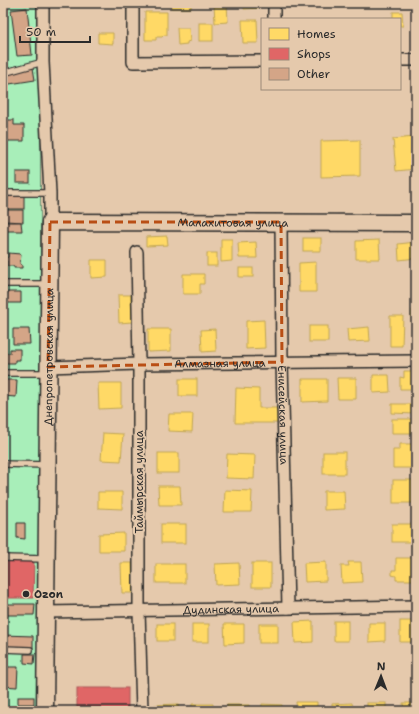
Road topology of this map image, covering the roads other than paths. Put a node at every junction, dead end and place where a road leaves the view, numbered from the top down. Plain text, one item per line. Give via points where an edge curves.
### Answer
1 (43, 3) edge
2 (133, 3) edge
3 (274, 3) edge
4 (274, 18) edge
5 (401, 60) edge
6 (416, 60) edge
7 (261, 61) edge
8 (43, 62) junction
9 (3, 73) edge
10 (3, 193) edge
11 (50, 193) junction
12 (50, 222) junction
13 (281, 222) junction
14 (416, 223) edge
15 (137, 252) dead end
16 (3, 284) edge
17 (49, 284) junction
18 (416, 361) edge
19 (282, 362) junction
20 (140, 364) junction
21 (48, 370) junction
22 (3, 373) edge
23 (3, 464) edge
24 (47, 465) junction
25 (3, 558) edge
26 (46, 559) junction
27 (416, 606) edge
28 (288, 608) junction
29 (139, 611) junction
30 (45, 612) junction
31 (3, 649) edge
32 (30, 650) dead end
33 (45, 711) edge
34 (142, 711) edge

1 - 8 street, Днепропетровская улица
2 - 7 street via 133,62
3 - 4 street
5 - 6 street
8 - 9 lane
8 - 11 street, Днепропетровская улица
10 - 11 lane
11 - 12 street, Днепропетровская улица
12 - 13 street, Малахитовая улица
12 - 17 street, Днепропетровская улица
13 - 14 street, Малахитовая улица
13 - 19 street, Енисейская улица
15 - 20 street, Таймырская улица
16 - 17 lane
17 - 21 street, Днепропетровская улица
18 - 19 street, Алмазная улица
19 - 20 street, Алмазная улица
19 - 28 street, Енисейская улица
20 - 21 street, Алмазная улица
20 - 29 street, Таймырская улица
21 - 22 lane
21 - 24 street, Днепропетровская улица
23 - 24 lane
24 - 26 street, Днепропетровская улица
25 - 26 lane
26 - 30 street, Днепропетровская улица
27 - 28 street, Дудинская улица
28 - 29 street, Дудинская улица
29 - 30 street, Дудинская улица
29 - 34 street, Таймырская улица
30 - 33 street, Днепропетровская улица
31 - 32 lane

